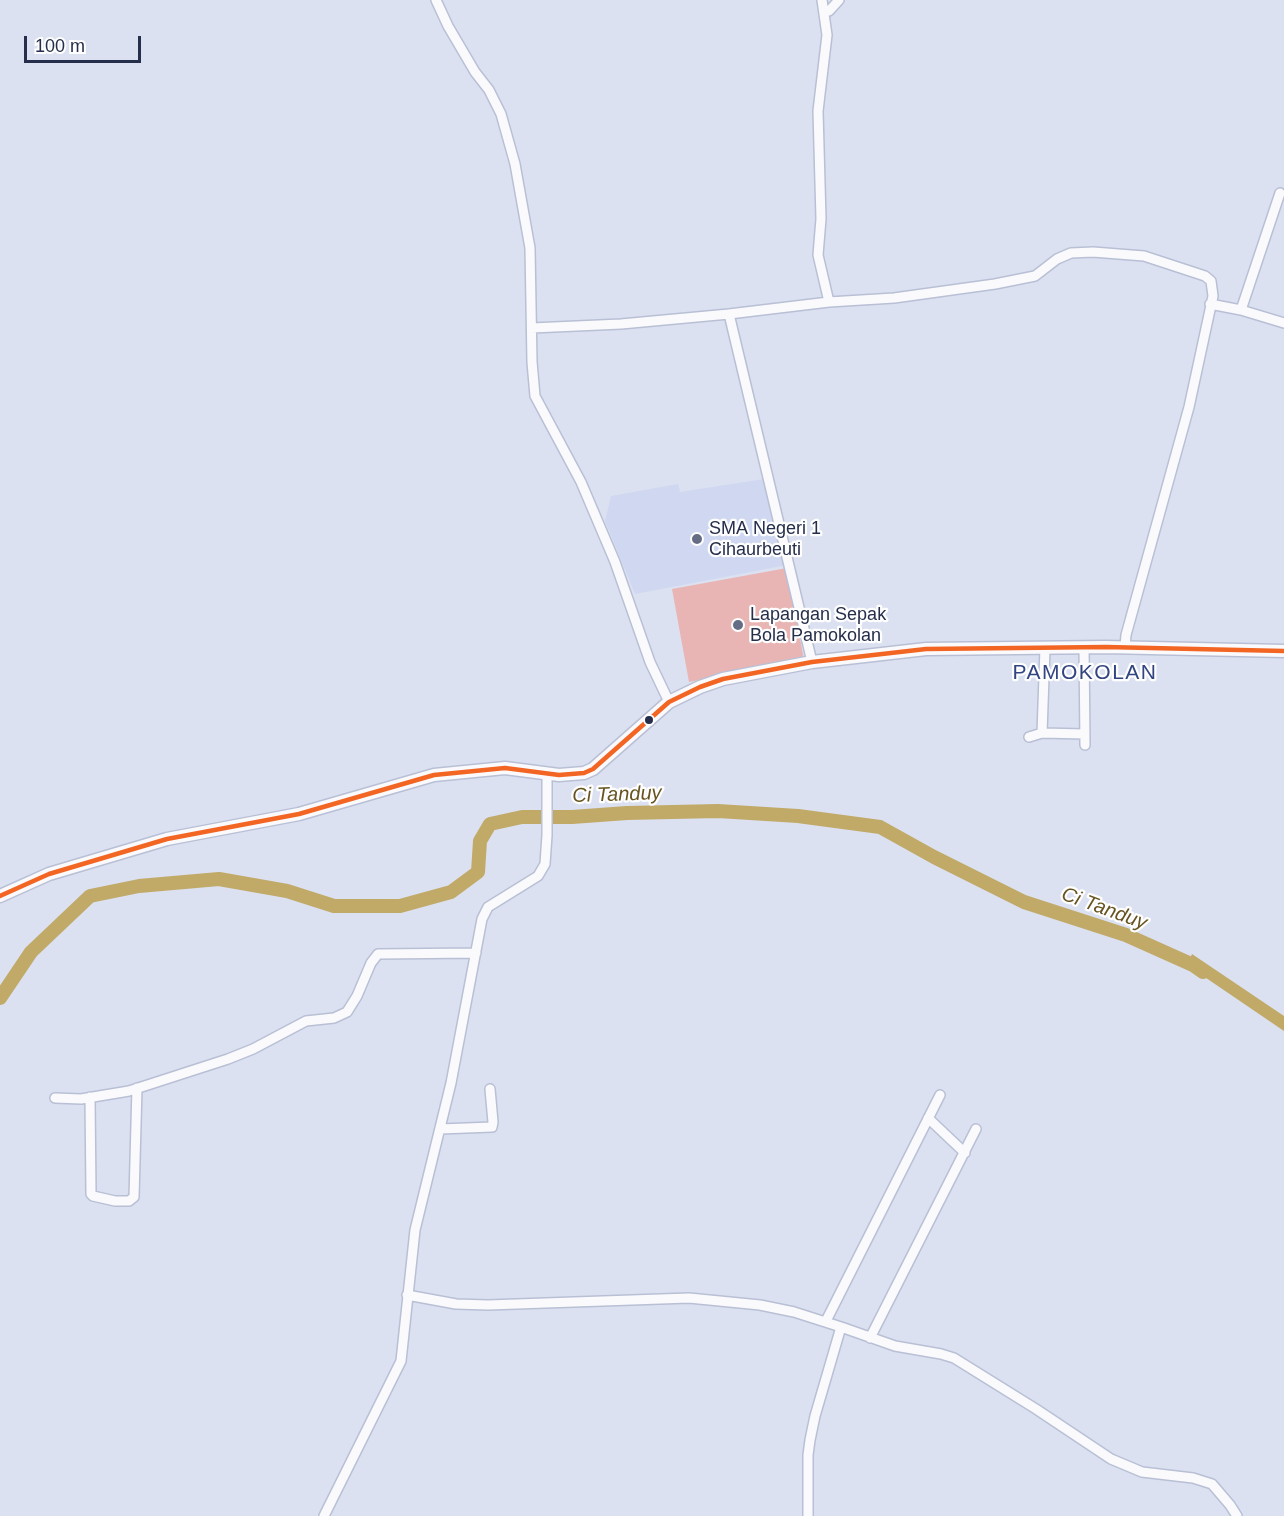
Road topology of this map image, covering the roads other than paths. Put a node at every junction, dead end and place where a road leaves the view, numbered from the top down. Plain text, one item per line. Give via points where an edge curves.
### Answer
1 (436, 0) edge
2 (822, 0) edge
3 (839, 0) edge
4 (825, 11) junction
5 (1280, 193) dead end
6 (829, 302) junction
7 (1210, 304) junction
8 (1242, 310) junction
9 (729, 314) junction
10 (1284, 323) edge
11 (532, 328) junction
12 (1084, 647) junction
13 (1125, 647) junction
14 (1045, 648) junction
15 (1284, 651) edge
16 (812, 662) junction
17 (669, 702) junction
18 (1042, 733) junction
19 (1085, 734) junction
20 (1029, 737) dead end
21 (1085, 745) dead end
22 (547, 773) junction
23 (0, 896) edge
24 (476, 953) junction
25 (137, 1088) junction
26 (490, 1089) dead end
27 (940, 1095) dead end
28 (90, 1097) junction
29 (55, 1098) dead end
30 (928, 1118) junction
31 (976, 1129) dead end
32 (440, 1130) junction
33 (965, 1153) junction
34 (407, 1295) junction
35 (826, 1321) junction
36 (841, 1327) junction
37 (870, 1338) junction
38 (324, 1516) edge
39 (808, 1516) edge
40 (1237, 1516) edge

1 - 11 street via 501,114 520,184 530,248
2 - 4 street
3 - 4 street
4 - 6 street via 818,111 818,255
5 - 8 street
6 - 7 street via 894,298 1023,280 1071,253 1093,252 1143,256 1205,276 1211,281
6 - 9 street
7 - 8 street
7 - 13 street via 1189,407
8 - 10 street
9 - 11 street
9 - 16 street
11 - 17 street via 535,396 581,482
12 - 13 main road
12 - 14 main road
12 - 19 street
13 - 15 main road
14 - 16 main road via 926,649
14 - 18 street
16 - 17 main road via 723,679
17 - 22 main road via 593,770 571,775
18 - 19 street
18 - 20 street
19 - 21 street
22 - 23 main road via 505,768 434,775 299,814 167,839 49,874
22 - 24 street via 545,864 529,884 488,907
24 - 25 street via 378,954 347,1012 334,1018 306,1021 253,1049
24 - 32 street
25 - 28 street
25 - 28 street via 134,1197 129,1201 91,1194
26 - 32 street via 492,1127
27 - 30 street
28 - 29 street
30 - 33 street
30 - 35 street
31 - 33 street
32 - 34 street via 415,1230
33 - 37 street
34 - 35 street via 488,1305 688,1298 760,1305
34 - 38 street via 401,1361
35 - 36 street
36 - 37 street
36 - 39 street via 810,1440
37 - 40 street via 954,1358 1111,1459 1142,1472 1212,1484

